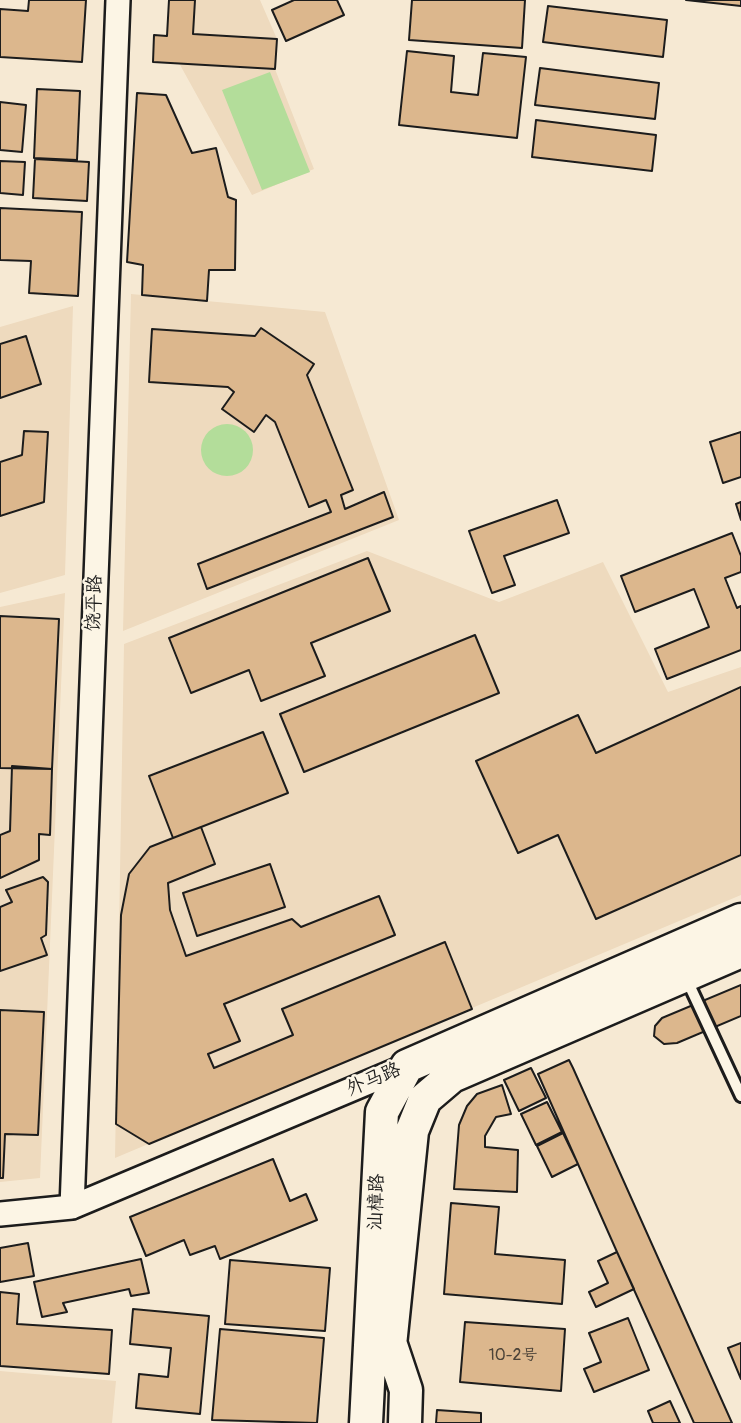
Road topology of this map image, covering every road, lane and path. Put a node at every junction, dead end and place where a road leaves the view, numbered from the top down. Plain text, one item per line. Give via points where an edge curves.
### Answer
1 (118, 0) edge
2 (741, 920) edge
3 (741, 951) edge
4 (679, 963) junction
5 (407, 1066) junction
6 (453, 1076) joint
7 (741, 1096) edge
8 (72, 1207) junction
9 (0, 1214) edge
10 (380, 1343) junction
11 (377, 1384) junction
12 (347, 1423) edge
13 (366, 1423) edge
14 (382, 1423) edge
15 (405, 1423) edge

1 - 8 street, 饶平路
2 - 4 street, 外马路
3 - 4 street, 外马路
4 - 5 street, 外马路
4 - 6 street, 外马路
4 - 7 lane
5 - 8 street, 外马路
5 - 10 street, 汕樟路 via 382,1112
6 - 10 street, 汕樟路 via 425,1099 412,1131
8 - 9 street, 外马路
10 - 11 street, 汕樟路
10 - 12 street, 汕樟路 via 350,1383
10 - 15 street, 汕樟路 via 407,1390
11 - 13 street, 汕樟路
11 - 14 street, 汕樟路

